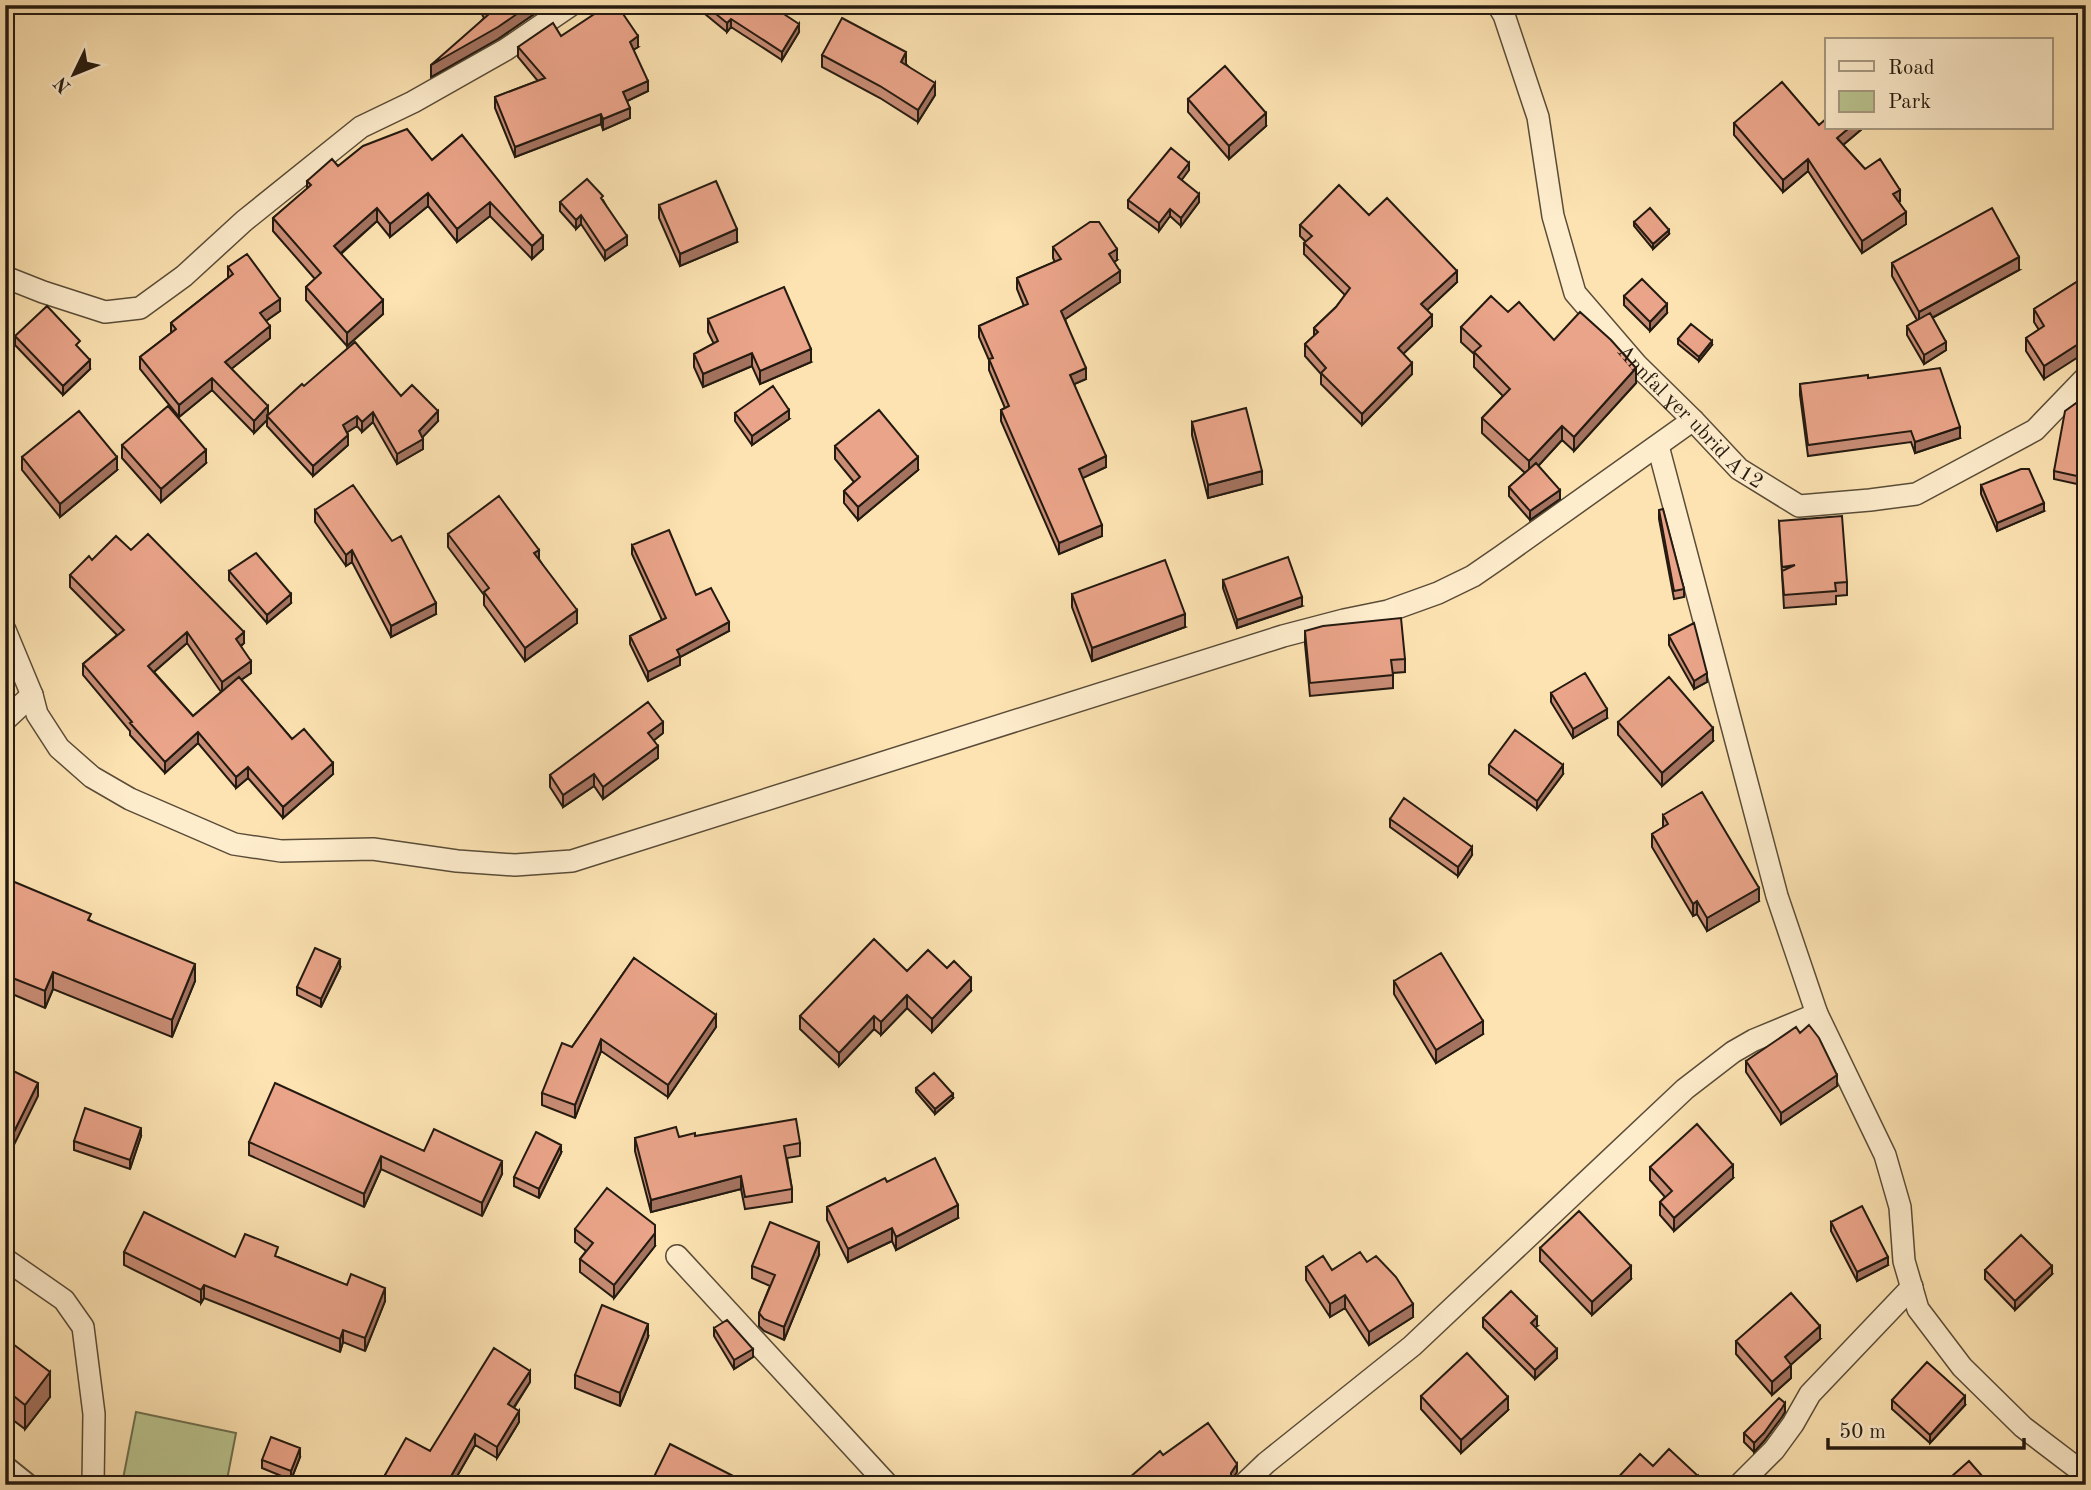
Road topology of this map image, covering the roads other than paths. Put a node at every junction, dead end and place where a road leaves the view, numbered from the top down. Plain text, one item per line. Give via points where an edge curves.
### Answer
1 (571, 5) edge
2 (1498, 5) edge
3 (5, 276) edge
4 (2086, 377) edge
5 (1693, 420) junction
6 (1658, 446) junction
7 (5, 630) edge
8 (32, 695) junction
9 (5, 720) edge
10 (1817, 1014) junction
11 (677, 1256) dead end
12 (5, 1259) edge
13 (1912, 1287) junction
14 (5, 1460) edge
15 (2086, 1475) edge
16 (36, 1485) edge
17 (93, 1485) edge
18 (888, 1485) edge
19 (1243, 1485) edge
20 (1739, 1485) edge

1 - 3 street via 505,50 361,127 244,220 184,276 139,307 106,313
2 - 5 street, Annfal ɣer ubrid A12 via 1538,117 1553,216 1575,293 1637,365
4 - 5 street, Annfal ɣer ubrid A12 via 2035,430 1916,494 1870,500 1799,506 1739,469
5 - 6 street
6 - 8 street via 1473,576 1438,593 1388,611 1283,636 572,861 514,865 373,849 281,851 234,844 130,799 92,777 59,748 37,715
6 - 10 street via 1777,895
7 - 8 street
8 - 9 street
10 - 13 street via 1885,1156 1900,1207 1904,1261
10 - 19 street via 1744,1046 1685,1089 1412,1346
11 - 18 street
12 - 17 street via 64,1300 83,1327 94,1414
13 - 15 street via 1918,1309 1962,1367 2023,1427
13 - 20 street via 1810,1394 1774,1450
14 - 16 lane

